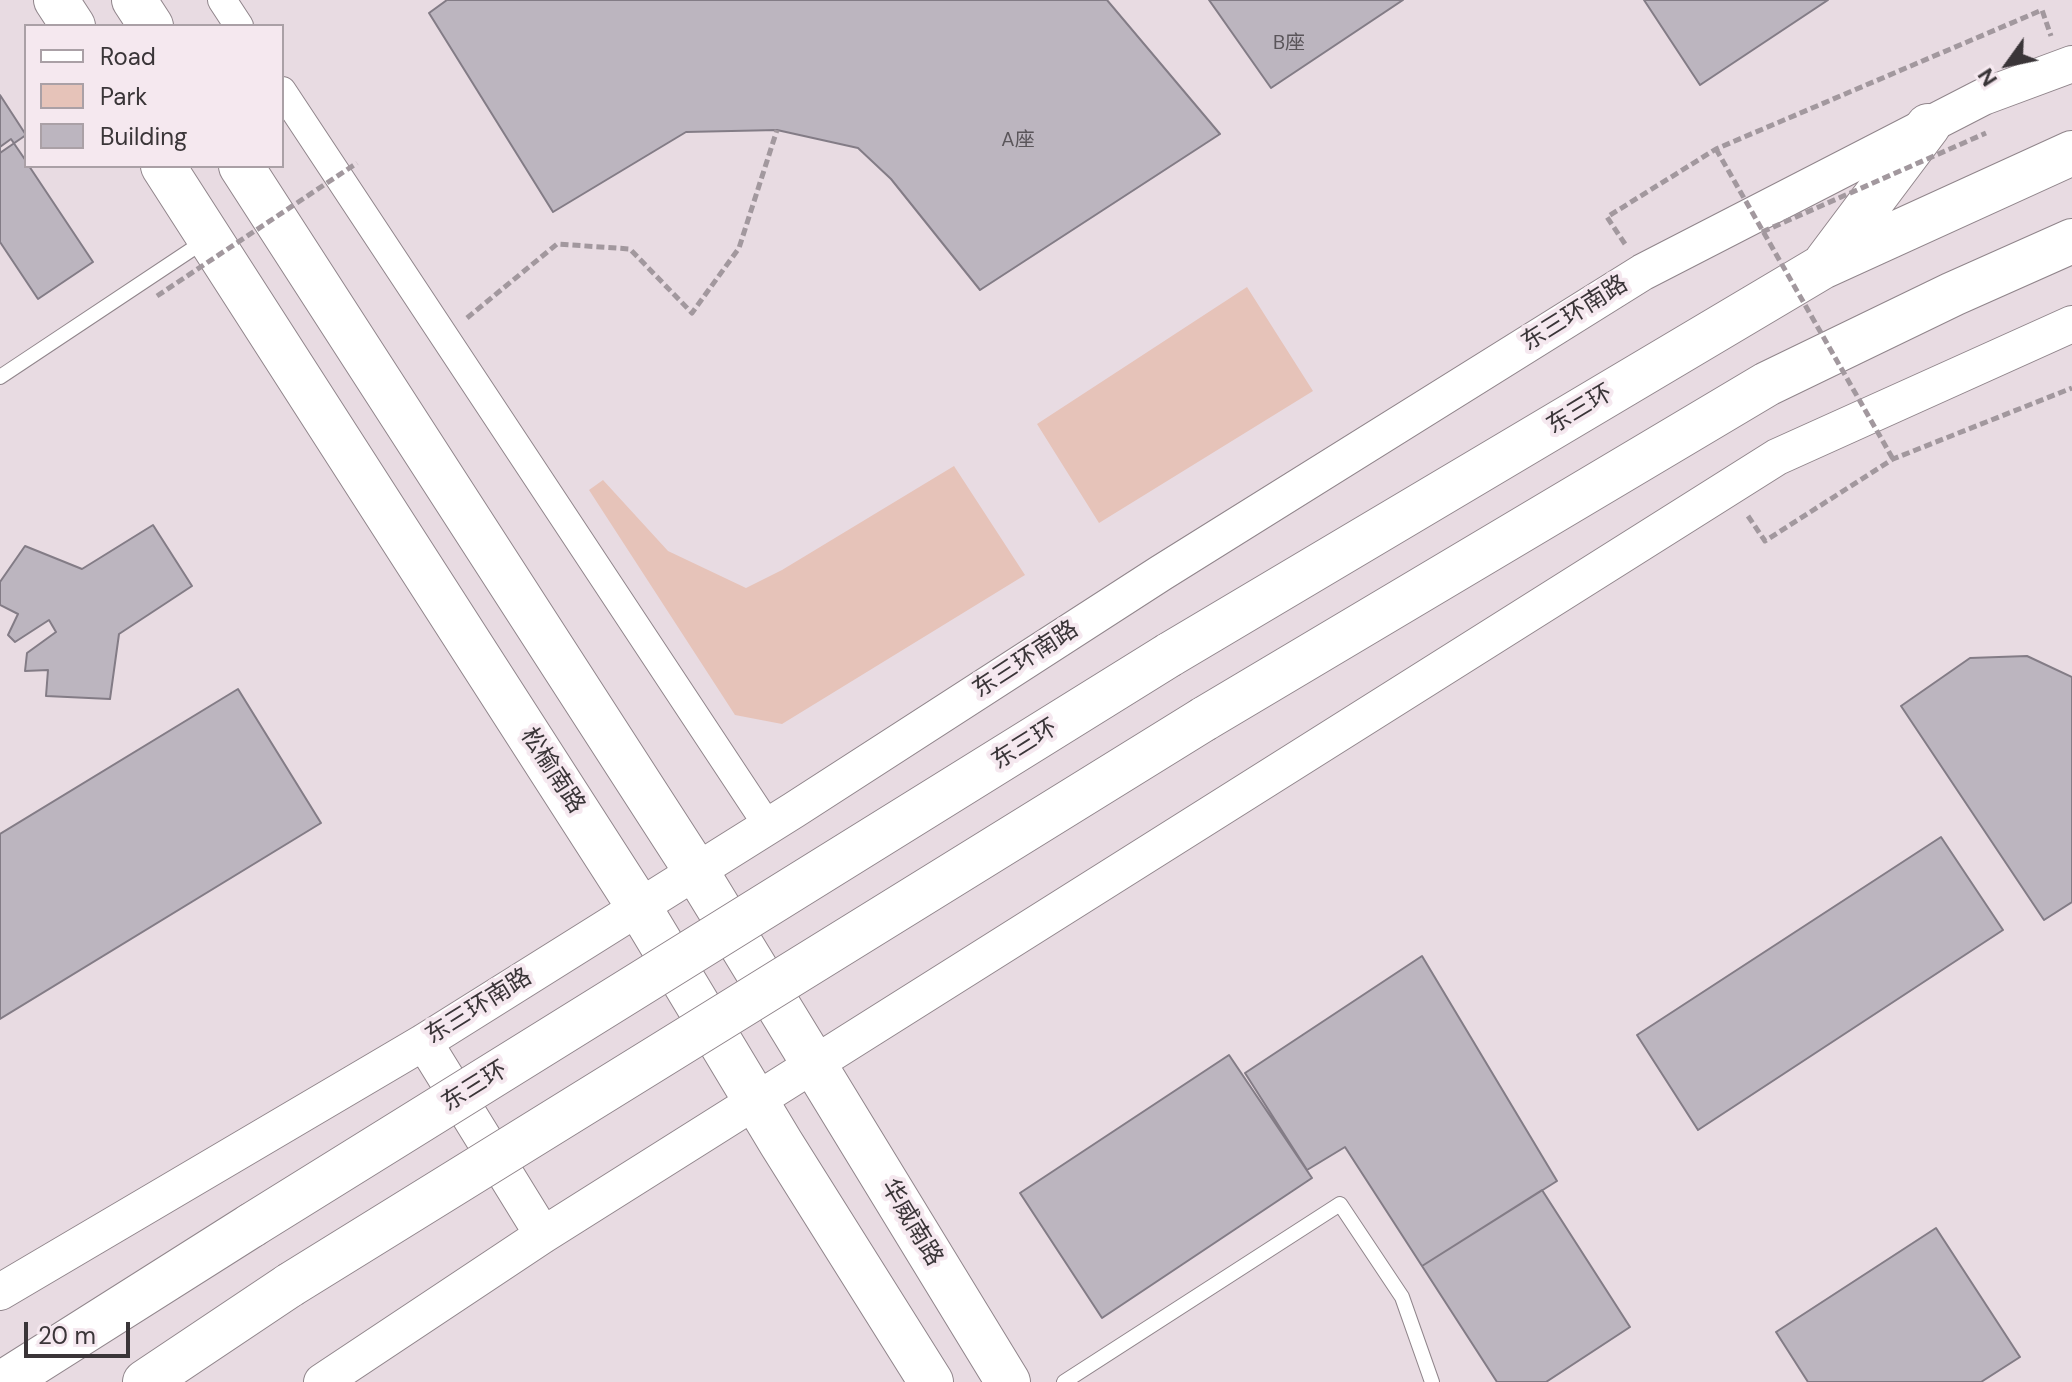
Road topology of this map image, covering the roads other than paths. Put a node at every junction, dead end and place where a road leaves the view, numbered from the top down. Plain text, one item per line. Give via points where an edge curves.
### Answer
1 (56, 0) edge
2 (134, 0) edge
3 (222, 0) edge
4 (72, 24) edge
5 (150, 24) edge
6 (238, 24) edge
7 (2072, 64) edge
8 (284, 94) edge
9 (1928, 126) junction
10 (2072, 153) edge
11 (164, 168) edge
12 (242, 168) edge
13 (210, 237) junction
14 (2072, 241) edge
15 (1822, 267) junction
16 (2072, 324) edge
17 (0, 377) edge
18 (768, 826) junction
19 (696, 871) junction
20 (639, 907) junction
21 (424, 1042) junction
22 (814, 1065) junction
23 (756, 1101) junction
24 (543, 1235) junction
25 (0, 1292) edge
26 (4, 1382) edge
27 (145, 1382) edge
28 (322, 1382) edge
29 (931, 1382) edge
30 (1008, 1382) edge
31 (1064, 1382) edge
32 (1432, 1382) edge

1 - 4 main road
2 - 5 main road
3 - 6 street
7 - 9 street, 东三环南路 via 1983,97
8 - 18 street
9 - 15 main road
9 - 18 street, 东三环南路 via 1643,272
10 - 15 main road, 东三环
11 - 13 main road, 松榆南路
12 - 19 main road
13 - 17 lane
13 - 20 main road, 松榆南路
14 - 27 main road, bridge via 1767,384 1204,719 290,1285
15 - 26 main road, 东三环, bridge via 1169,655
16 - 22 street via 1777,457
18 - 19 street, 东三环南路
19 - 20 street, 东三环南路
19 - 22 main road, 华威南路
20 - 21 street, 东三环南路
20 - 23 main road, 松榆南路
21 - 24 street
21 - 25 street, 东三环南路
22 - 23 street
22 - 30 main road, 华威南路
23 - 24 street
23 - 29 main road, 松榆南路
24 - 28 street
31 - 32 lane via 1340,1204 1402,1297

